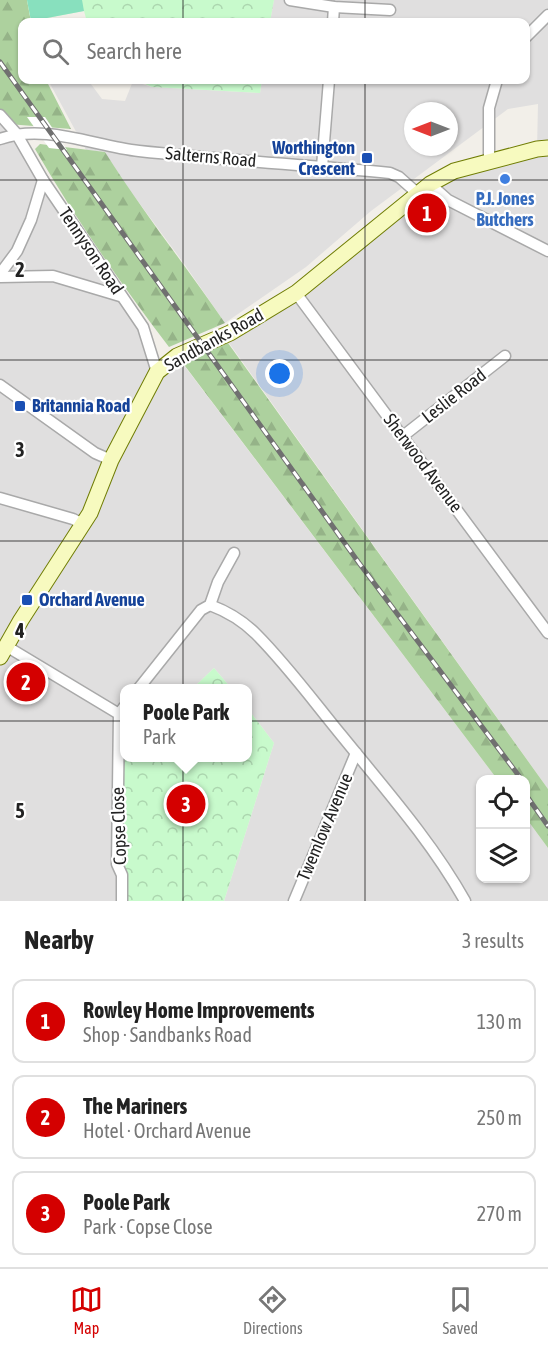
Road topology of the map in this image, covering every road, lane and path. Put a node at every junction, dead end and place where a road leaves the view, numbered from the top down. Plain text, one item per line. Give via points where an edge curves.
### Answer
1 (290, 0) edge
2 (334, 7) junction
3 (390, 10) dead end
4 (548, 15) edge
5 (333, 18) edge
6 (530, 32) edge
7 (328, 84) edge
8 (496, 84) edge
9 (0, 115) edge
10 (16, 133) junction
11 (0, 139) edge
12 (548, 148) edge
13 (489, 162) junction
14 (322, 166) junction
15 (43, 180) junction
16 (430, 184) junction
17 (417, 193) junction
18 (548, 251) edge
19 (0, 276) edge
20 (296, 293) junction
21 (120, 296) junction
22 (505, 356) dead end
23 (157, 372) junction
24 (0, 385) edge
25 (403, 436) junction
26 (111, 460) junction
27 (0, 498) edge
28 (83, 524) junction
29 (234, 553) dead end
30 (210, 605) junction
31 (548, 633) edge
32 (3, 652) edge
33 (142, 684) edge
34 (120, 709) edge
35 (356, 753) junction
36 (120, 762) edge
37 (122, 901) edge
38 (294, 901) edge
39 (465, 901) edge

1 - 2 street
2 - 3 street
2 - 5 street
4 - 6 street
7 - 14 street
8 - 13 street via 489,108
9 - 10 street, Tennyson Road
10 - 11 street, Salterns Road
10 - 14 street, Salterns Road via 63,136 137,151
10 - 15 street, Tennyson Road
12 - 13 main road, Sandbanks Road
13 - 16 main road, Sandbanks Road via 454,171
14 - 17 street, Salterns Road via 390,173
15 - 19 street via 31,220
15 - 21 street, Tennyson Road
16 - 17 main road, Sandbanks Road
16 - 18 street via 448,200
17 - 20 main road, Sandbanks Road
19 - 21 street via 52,276
20 - 23 main road, Sandbanks Road via 230,333 177,356
20 - 25 street, Sherwood Avenue
21 - 23 street, Tennyson Road via 143,327
22 - 25 street, Leslie Road
23 - 26 main road, Sandbanks Road
24 - 26 street via 95,453
25 - 31 street, Sherwood Avenue
26 - 28 main road, Sandbanks Road
27 - 28 street
28 - 32 main road, Sandbanks Road
29 - 30 street
30 - 33 street via 201,610
30 - 35 street via 255,633
32 - 34 street
35 - 38 street, Twemlow Avenue
35 - 39 street via 448,870
36 - 37 street, Copse Close via 117,864 122,875

